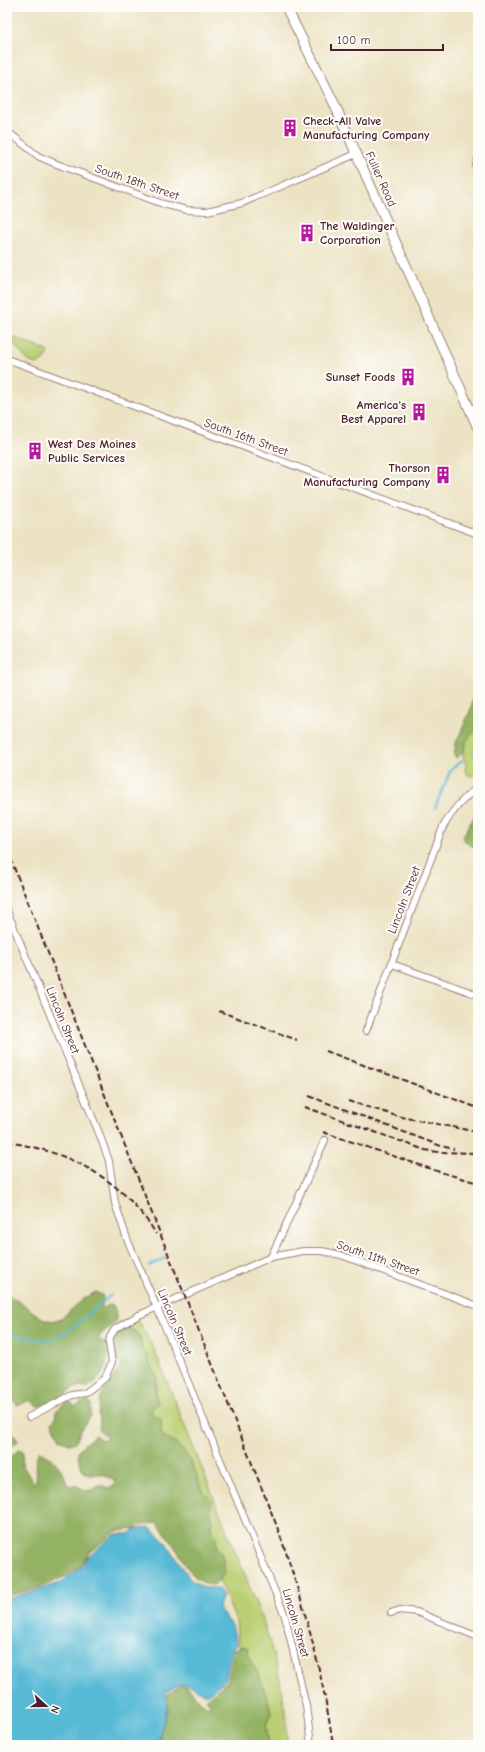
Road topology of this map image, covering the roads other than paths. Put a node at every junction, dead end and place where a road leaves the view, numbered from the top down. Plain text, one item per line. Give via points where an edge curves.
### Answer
1 (286, 7) edge
2 (7, 131) edge
3 (356, 154) junction
4 (478, 159) edge
5 (476, 166) dead end
6 (7, 359) edge
7 (478, 428) edge
8 (478, 534) edge
9 (478, 787) edge
10 (7, 911) edge
11 (392, 964) junction
12 (478, 995) edge
13 (366, 1031) dead end
14 (325, 1140) dead end
15 (271, 1257) junction
16 (478, 1306) edge
17 (157, 1307) junction
18 (29, 1417) dead end
19 (391, 1613) dead end
20 (478, 1637) edge
21 (311, 1745) edge

1 - 3 street, Fuller Road via 333,101
2 - 3 street, South 18th Street via 38,156 164,204 187,210 207,211 242,203
3 - 7 street, Fuller Road
4 - 5 street
6 - 8 street, South 16th Street
9 - 11 street, Lincoln Street via 451,813 443,827
10 - 17 street, Lincoln Street via 99,1133 109,1161 120,1220
11 - 12 street
11 - 13 street, Lincoln Street
14 - 15 street
15 - 16 street, South 11th Street via 303,1251 341,1255
15 - 17 street, South 11th Street
17 - 18 street, South 11th Street via 115,1329 109,1343 112,1362 105,1378 86,1393 72,1395
17 - 21 street, Lincoln Street via 286,1616 304,1698
19 - 20 street via 400,1610 417,1612

